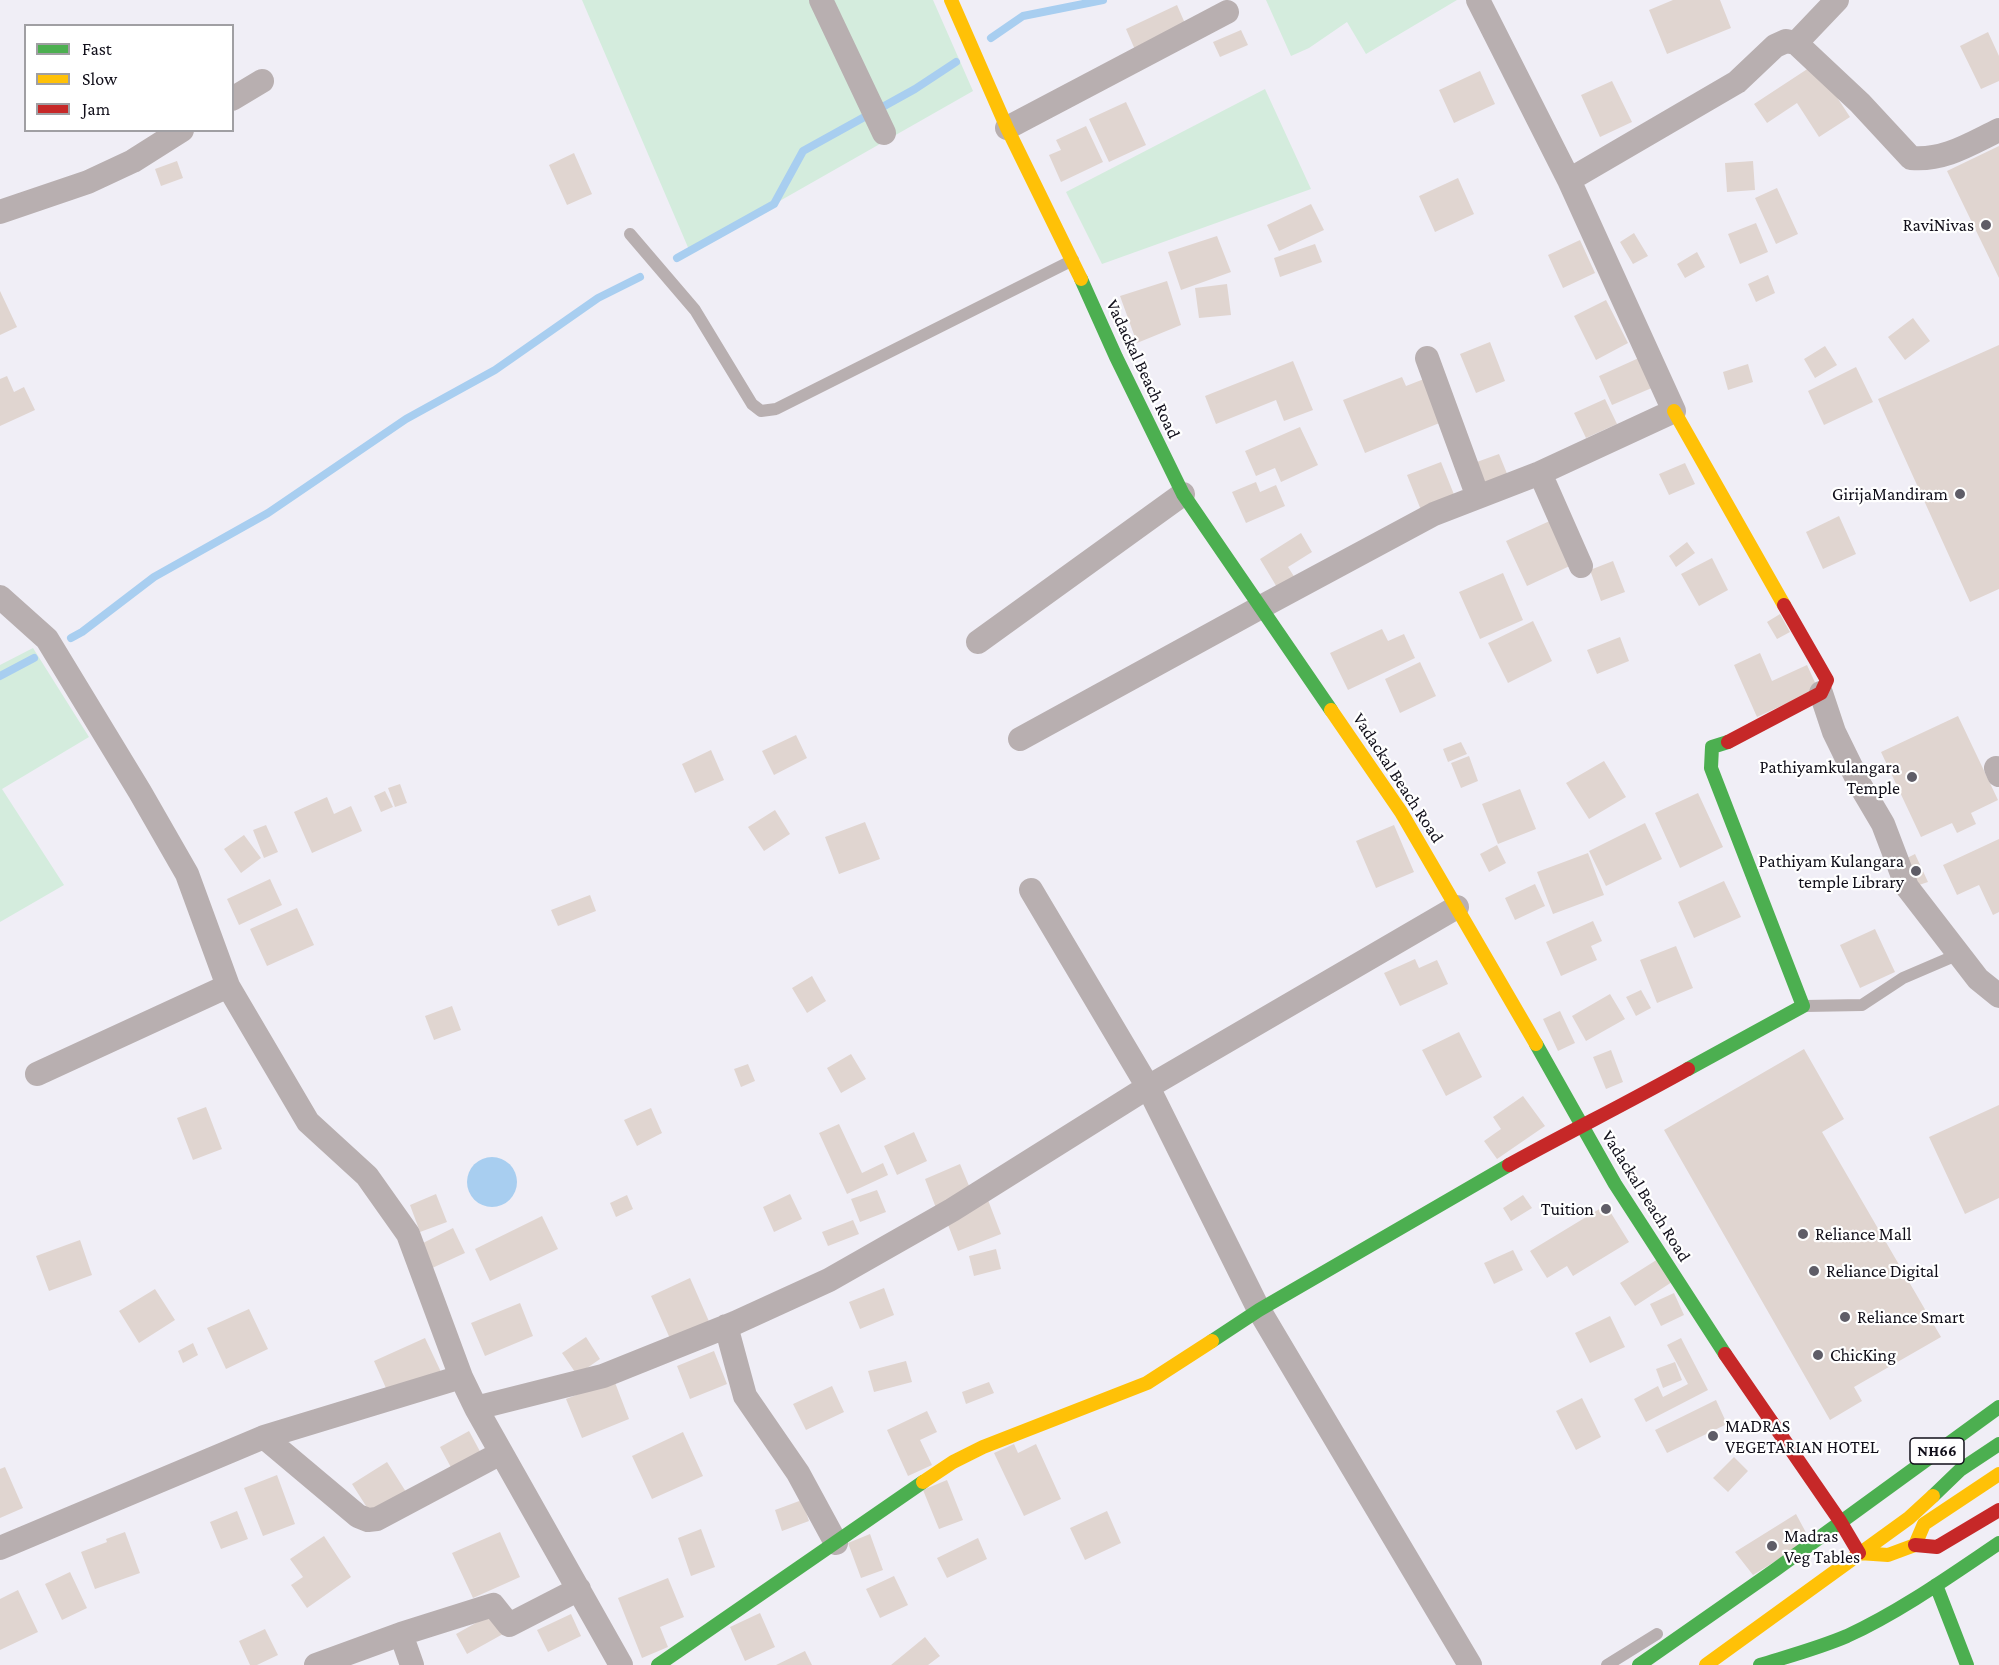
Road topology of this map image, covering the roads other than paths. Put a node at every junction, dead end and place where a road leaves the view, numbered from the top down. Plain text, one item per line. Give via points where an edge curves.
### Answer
1 (821, 0) edge
2 (951, 0) edge
3 (1478, 0) edge
4 (1837, 0) edge
5 (1227, 12) dead end
6 (1796, 43) junction
7 (262, 81) dead end
8 (234, 98) edge
9 (877, 120) dead end
10 (1007, 128) junction
11 (1999, 130) edge
12 (179, 132) edge
13 (1569, 180) junction
14 (0, 212) edge
15 (630, 234) dead end
16 (1073, 260) junction
17 (1427, 358) dead end
18 (1674, 411) junction
19 (1540, 472) junction
20 (1183, 494) junction
21 (1478, 497) junction
22 (1581, 566) dead end
23 (0, 597) edge
24 (1261, 607) junction
25 (978, 642) dead end
26 (1821, 693) junction
27 (1020, 739) dead end
28 (1031, 890) dead end
29 (1457, 907) junction
30 (1959, 954) junction
31 (228, 986) junction
32 (1999, 996) edge
33 (1803, 1006) junction
34 (37, 1074) dead end
35 (1148, 1087) junction
36 (1582, 1124) junction
37 (1259, 1310) junction
38 (726, 1326) junction
39 (461, 1377) junction
40 (1999, 1407) edge
41 (476, 1408) junction
42 (264, 1437) junction
43 (1999, 1444) edge
44 (501, 1453) junction
45 (1999, 1474) edge
46 (1999, 1510) edge
47 (1840, 1521) junction
48 (836, 1543) junction
49 (1999, 1543) edge
50 (1915, 1545) junction
51 (0, 1548) edge
52 (1859, 1553) junction
53 (1936, 1585) junction
54 (579, 1589) junction
55 (1722, 1608) junction
56 (1694, 1610) dead end
57 (1665, 1628) dead end
58 (401, 1634) junction
59 (316, 1665) edge
60 (412, 1665) edge
61 (621, 1665) edge
62 (657, 1665) edge
63 (1470, 1665) edge
64 (1607, 1665) edge
65 (1639, 1665) edge
66 (1706, 1665) edge
67 (1760, 1665) edge
68 (1967, 1665) edge

1 - 9 street
2 - 10 main road, Vadackal Beach Road
3 - 13 street
4 - 6 street
5 - 10 street
6 - 11 street via 1911,158 1948,154
6 - 13 street via 1786,41 1775,46 1737,82
7 - 8 street
10 - 16 main road, Vadackal Beach Road
12 - 14 street via 133,161 88,182
13 - 18 street
15 - 16 lane via 695,310 752,404 761,411 776,409
16 - 20 main road, Vadackal Beach Road
17 - 21 street
18 - 19 street
18 - 26 main road via 1820,666 1827,680
19 - 21 street
19 - 22 street
20 - 24 main road, Vadackal Beach Road
20 - 25 street
21 - 24 street via 1434,514
23 - 31 street via 47,639 146,802 187,874
24 - 27 street
24 - 29 main road, Vadackal Beach Road via 1401,812
26 - 30 street via 1834,732 1883,824 1907,887
26 - 33 main road via 1712,747 1711,768
28 - 35 street
29 - 35 street
29 - 36 main road, Vadackal Beach Road
30 - 32 street via 1978,979
30 - 33 lane via 1903,978 1862,1005
31 - 34 street
31 - 39 street via 308,1122 367,1176 408,1234
33 - 36 main road
35 - 37 street
35 - 38 street via 952,1210 829,1280
36 - 37 main road
36 - 47 main road, Vadackal Beach Road via 1615,1184 1722,1349
37 - 48 main road via 1147,1383 953,1462
37 - 63 street
38 - 41 street via 603,1376
38 - 48 street via 745,1396 798,1473
39 - 41 street
39 - 42 street
40 - 47 main road, NH66
41 - 44 street
42 - 44 street via 358,1516 368,1520 377,1519
42 - 51 street
43 - 52 main road, NH66 via 1960,1470 1910,1518
44 - 54 street
45 - 50 main road via 1924,1524
46 - 50 main road via 1937,1547
47 - 52 main road, Vadackal Beach Road
47 - 55 main road, NH66
48 - 62 main road
49 - 53 main road
50 - 52 main road via 1894,1555
52 - 66 main road, NH66
53 - 67 main road via 1822,1646
53 - 68 main road
54 - 58 street via 509,1624 493,1605
54 - 61 street
55 - 56 lane via 1710,1605
55 - 65 main road, NH66
57 - 64 lane
58 - 59 street
58 - 60 street

